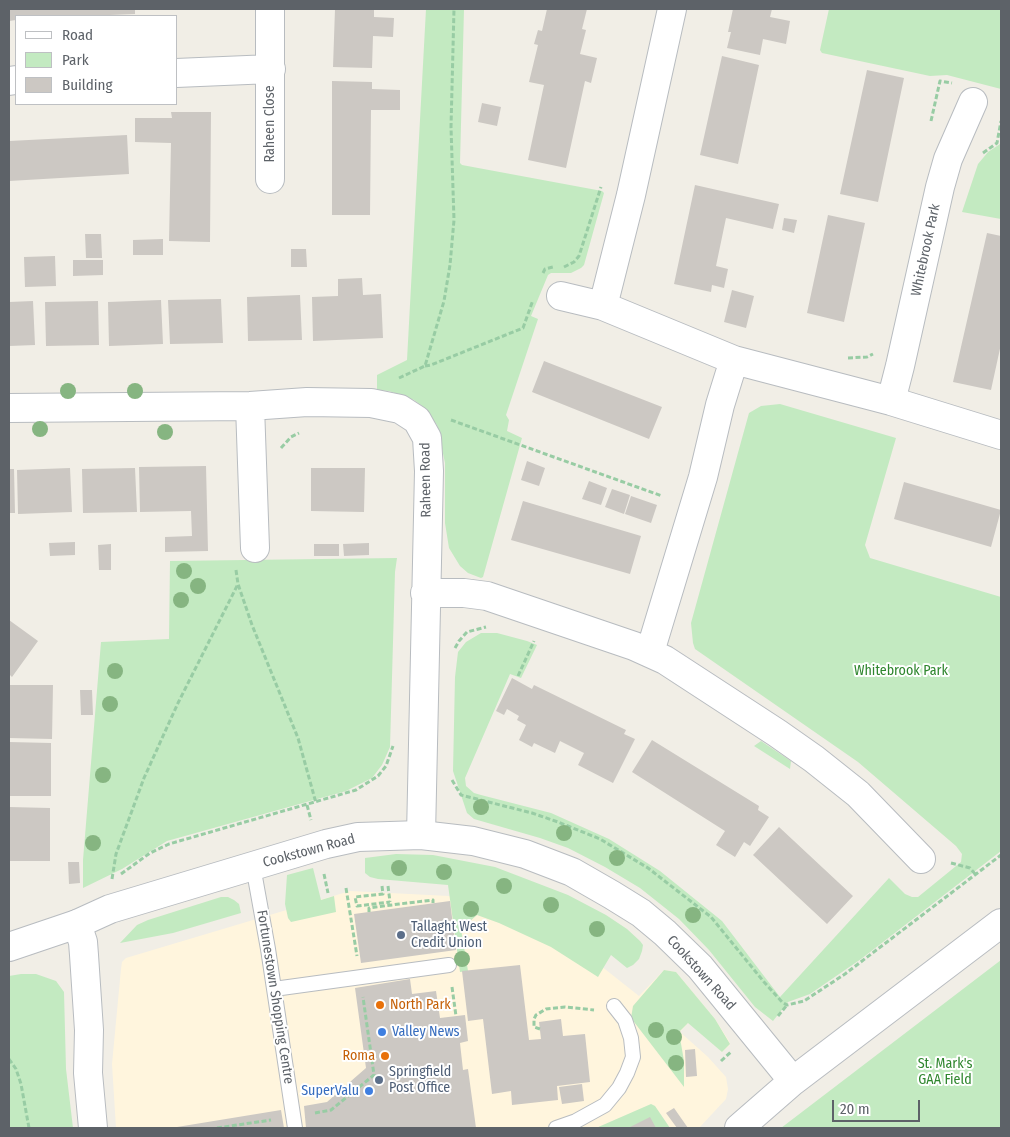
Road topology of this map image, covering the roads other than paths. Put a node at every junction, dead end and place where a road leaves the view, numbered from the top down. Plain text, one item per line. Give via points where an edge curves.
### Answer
1 (270, 9) edge
2 (672, 9) edge
3 (271, 69) junction
4 (178, 73) edge
5 (965, 94) road end
6 (270, 179) dead end
7 (548, 294) road end
8 (602, 306) junction
9 (734, 360) junction
10 (891, 401) junction
11 (250, 406) junction
12 (9, 408) edge
13 (1001, 435) edge
14 (255, 548) dead end
15 (425, 593) junction
16 (650, 652) junction
17 (421, 835) junction
18 (921, 859) dead end
19 (253, 866) junction
20 (1001, 922) edge
21 (77, 924) junction
22 (9, 947) edge
23 (449, 965) road end
24 (274, 989) junction
25 (614, 1006) road end
26 (793, 1081) junction
27 (294, 1122) edge
28 (93, 1128) edge
29 (556, 1128) edge
30 (739, 1128) edge

1 - 3 street, Raheen Close
2 - 8 street via 631,195
3 - 4 street, Raheen Close
3 - 6 street, Raheen Close
5 - 10 street, Whitebrook Park via 940,187
7 - 8 street
8 - 9 street
9 - 10 street
9 - 16 street via 703,477
10 - 13 street
11 - 12 street, Raheen Road
11 - 14 street
11 - 15 street, Raheen Road via 306,402 371,403 400,409 416,420 427,438
15 - 16 street via 487,596
15 - 17 street, Raheen Road
16 - 18 street via 814,759 858,794
17 - 19 street, Cookstown Road via 358,837
17 - 26 street, Cookstown Road via 473,841 525,854 572,872 641,913 700,968
19 - 21 street, Cookstown Road via 110,909
19 - 24 lane, Fortunestown Shopping Centre
20 - 26 street
21 - 22 street, Cookstown Road
21 - 28 street via 84,955
23 - 24 lane
24 - 27 lane, Fortunestown Shopping Centre
25 - 29 lane via 625,1020 631,1038 633,1057 627,1073 605,1105
26 - 30 street

